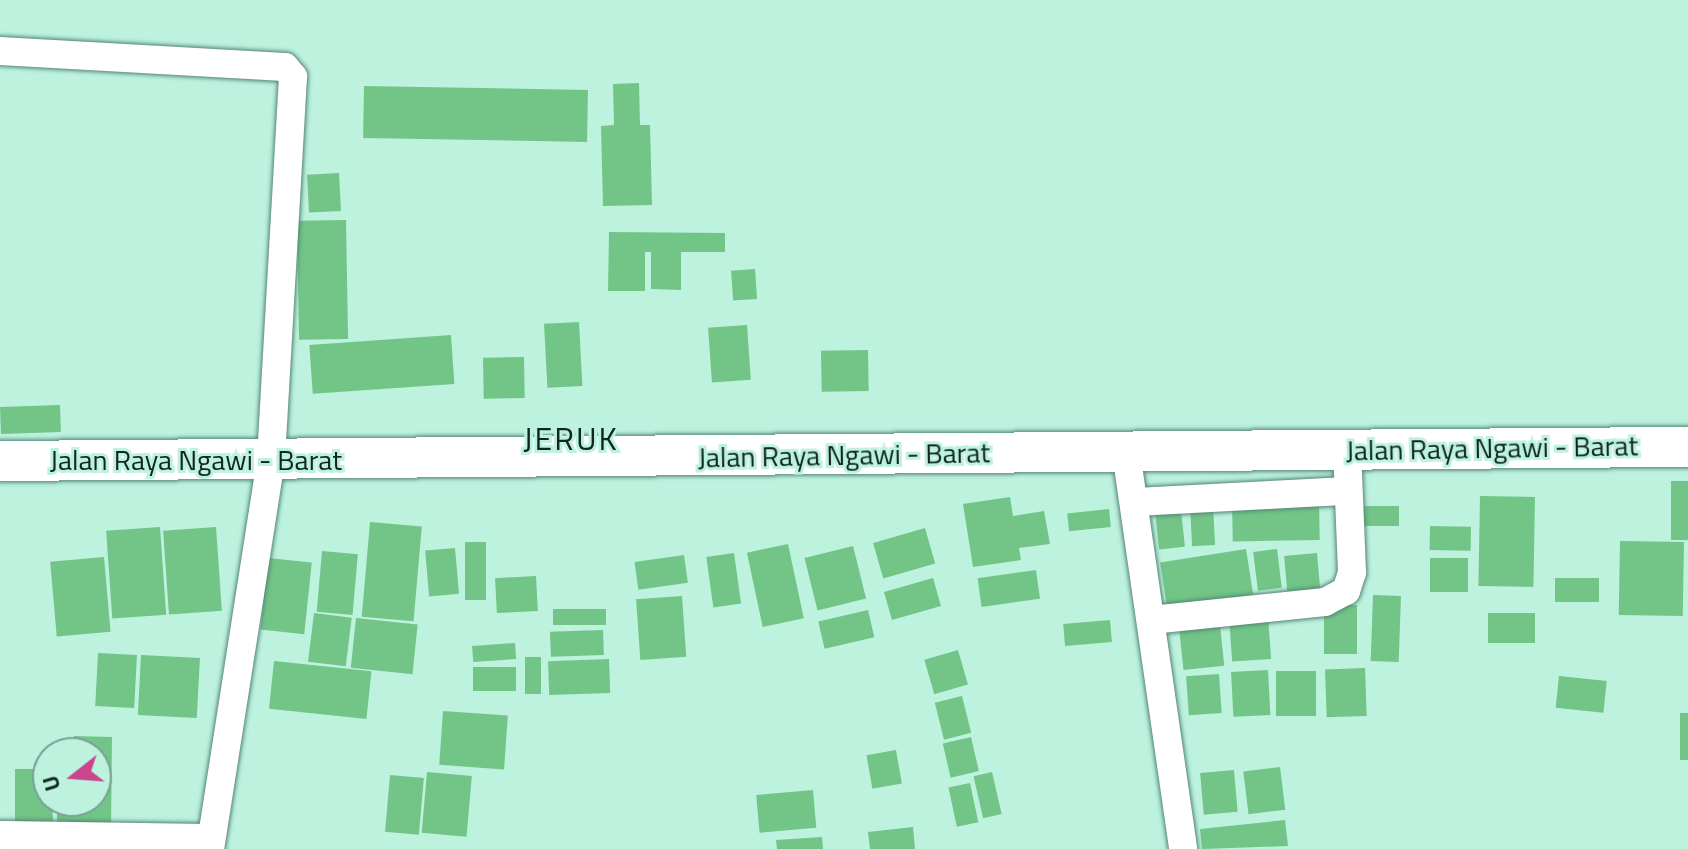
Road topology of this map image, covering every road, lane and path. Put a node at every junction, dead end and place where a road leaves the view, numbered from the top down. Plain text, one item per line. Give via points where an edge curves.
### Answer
1 (0, 51) edge
2 (1688, 447) edge
3 (271, 460) junction
4 (0, 461) edge
5 (1347, 471) junction
6 (1130, 478) junction
7 (1151, 620) junction
8 (0, 835) edge
9 (210, 843) edge
10 (1183, 849) edge

1 - 3 street via 254,64 285,67 293,77
2 - 5 main road, Jalan Raya Ngawi - Barat
3 - 4 main road, Jalan Raya Ngawi - Barat
3 - 6 main road, Jalan Raya Ngawi - Barat
3 - 9 street
5 - 6 main road, Jalan Raya Ngawi - Barat
5 - 7 street via 1352,572 1337,598
6 - 7 street
7 - 10 street
8 - 9 street

